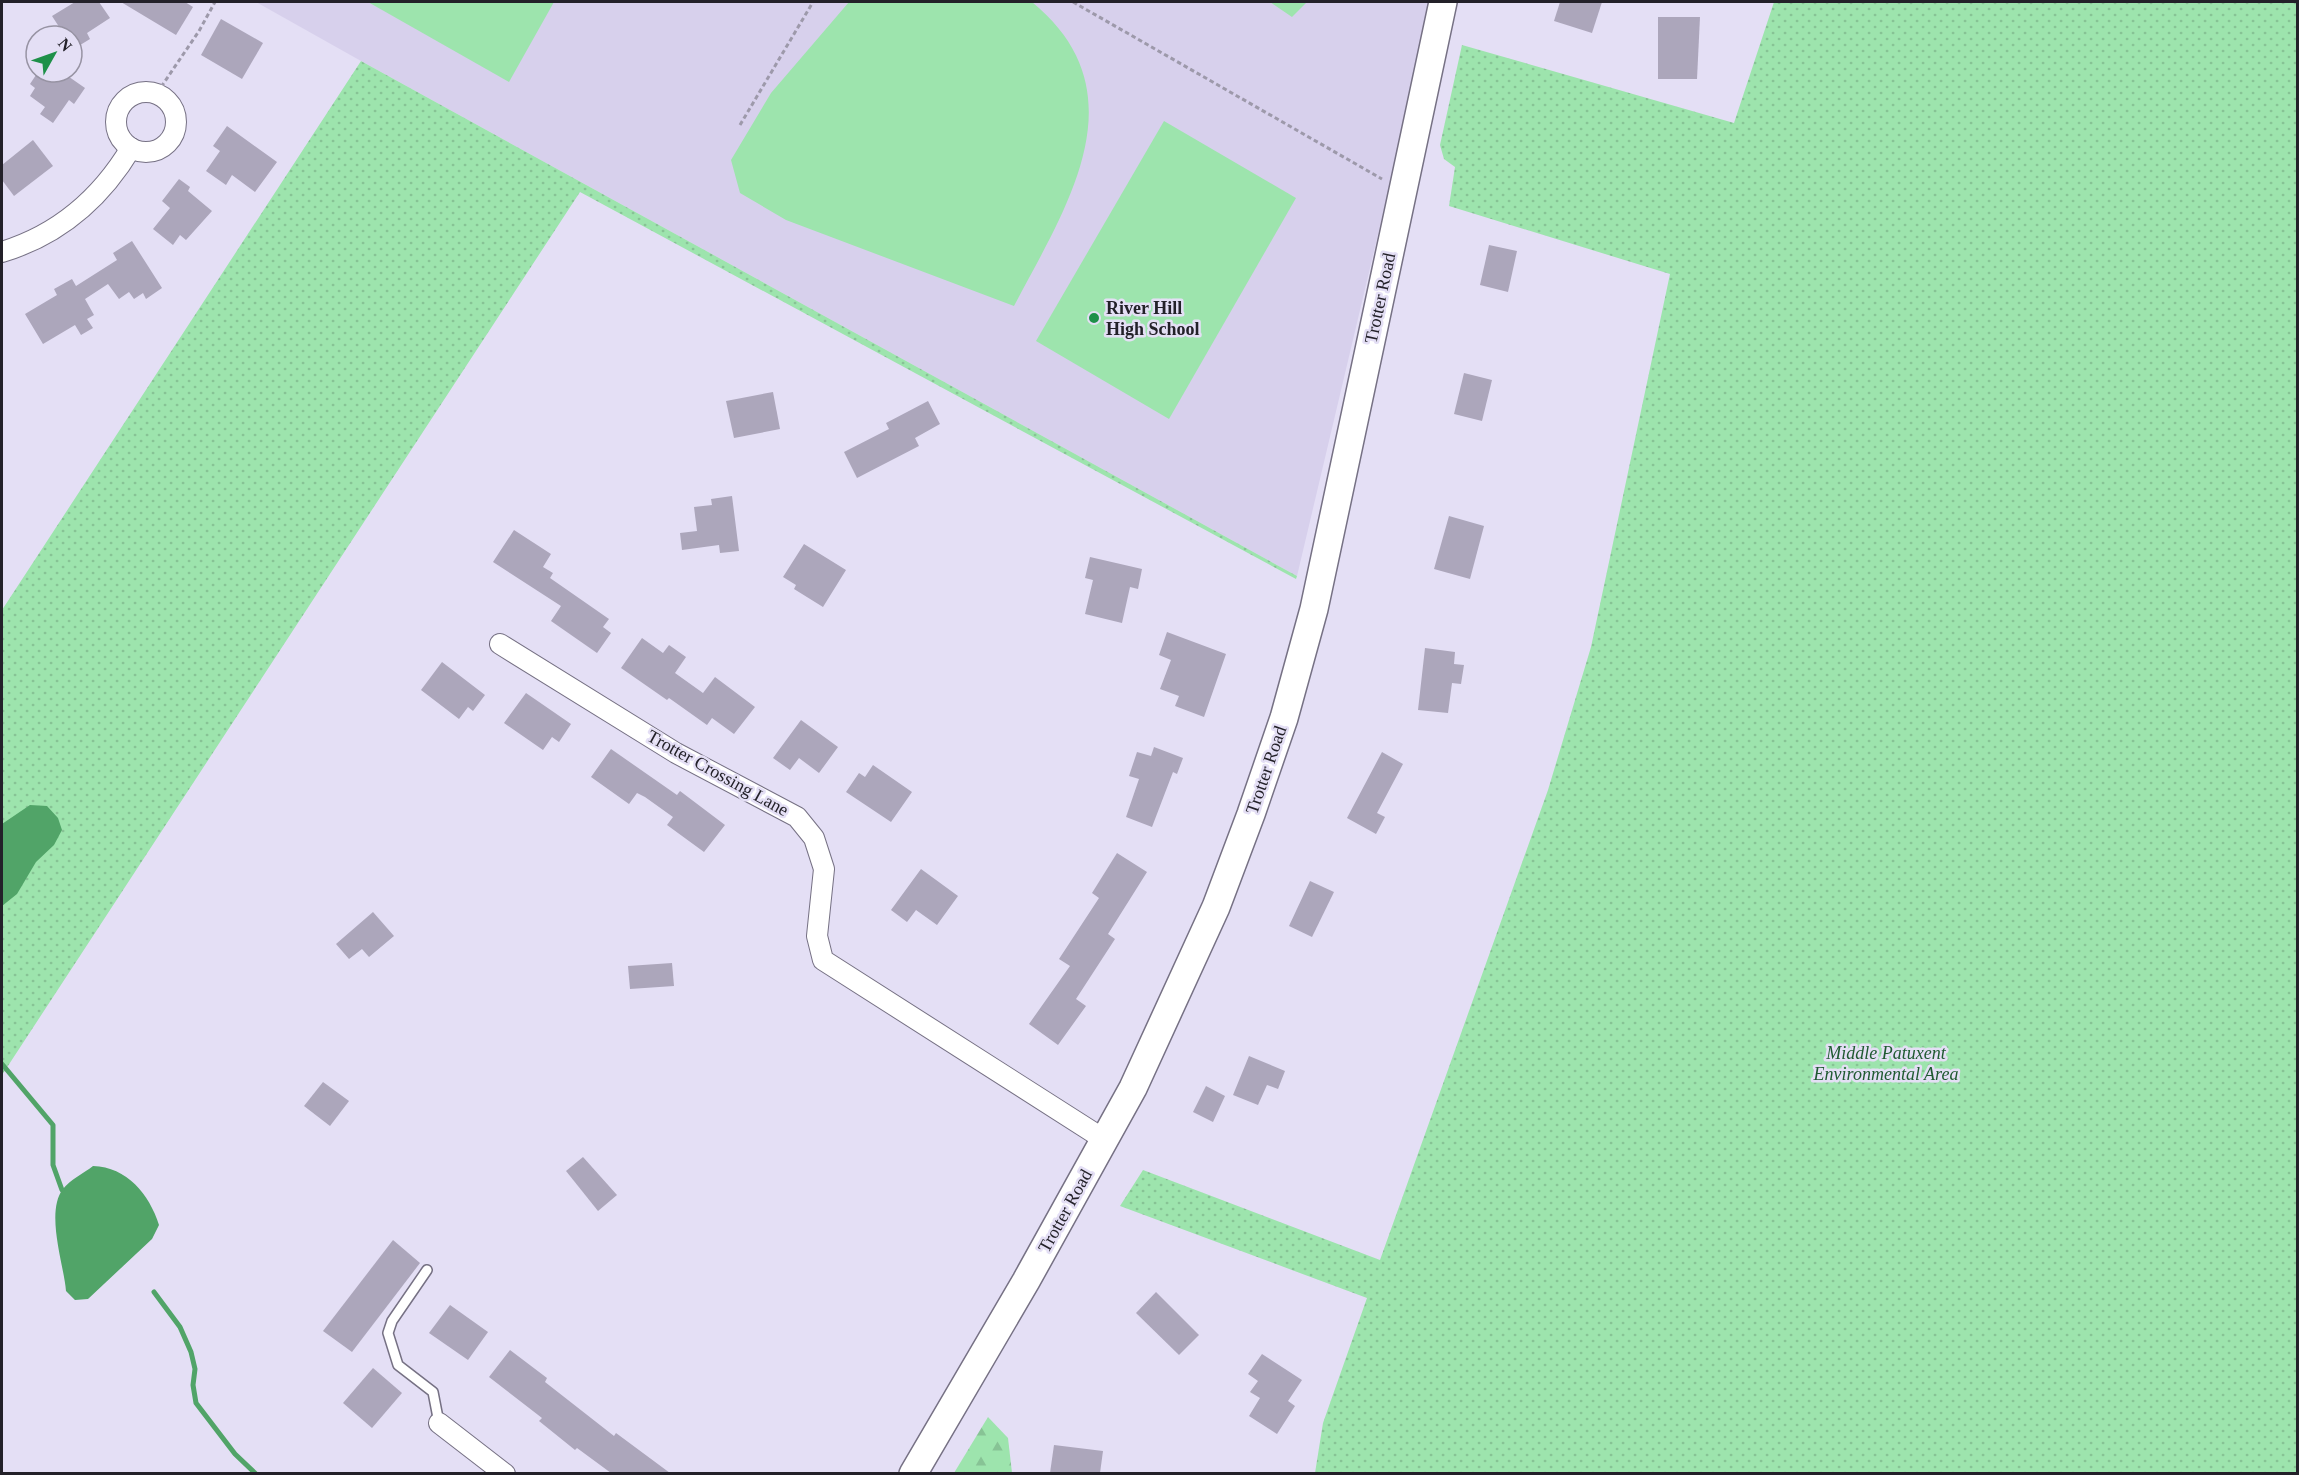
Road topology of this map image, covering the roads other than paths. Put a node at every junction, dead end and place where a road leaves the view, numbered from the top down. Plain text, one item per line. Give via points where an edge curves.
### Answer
1 (1443, 2) edge
2 (131, 148) junction
3 (2, 252) edge
4 (500, 644) dead end
5 (1105, 1140) junction
6 (427, 1270) dead end
7 (439, 1423) joint
8 (505, 1473) edge
9 (913, 1473) edge

1 - 5 street, Trotter Road via 1314,609 1284,718 1216,907 1174,1003
2 - 2 street via 148,152 171,140 176,127 175,112 156,93 142,92 122,104 117,128
2 - 3 street via 102,190 75,214 37,240
4 - 5 street, Trotter Crossing Lane via 676,753 797,817 814,838 824,869 817,936 823,960
5 - 9 street, Trotter Road
6 - 7 lane via 388,1333 398,1365 433,1392
7 - 8 street

